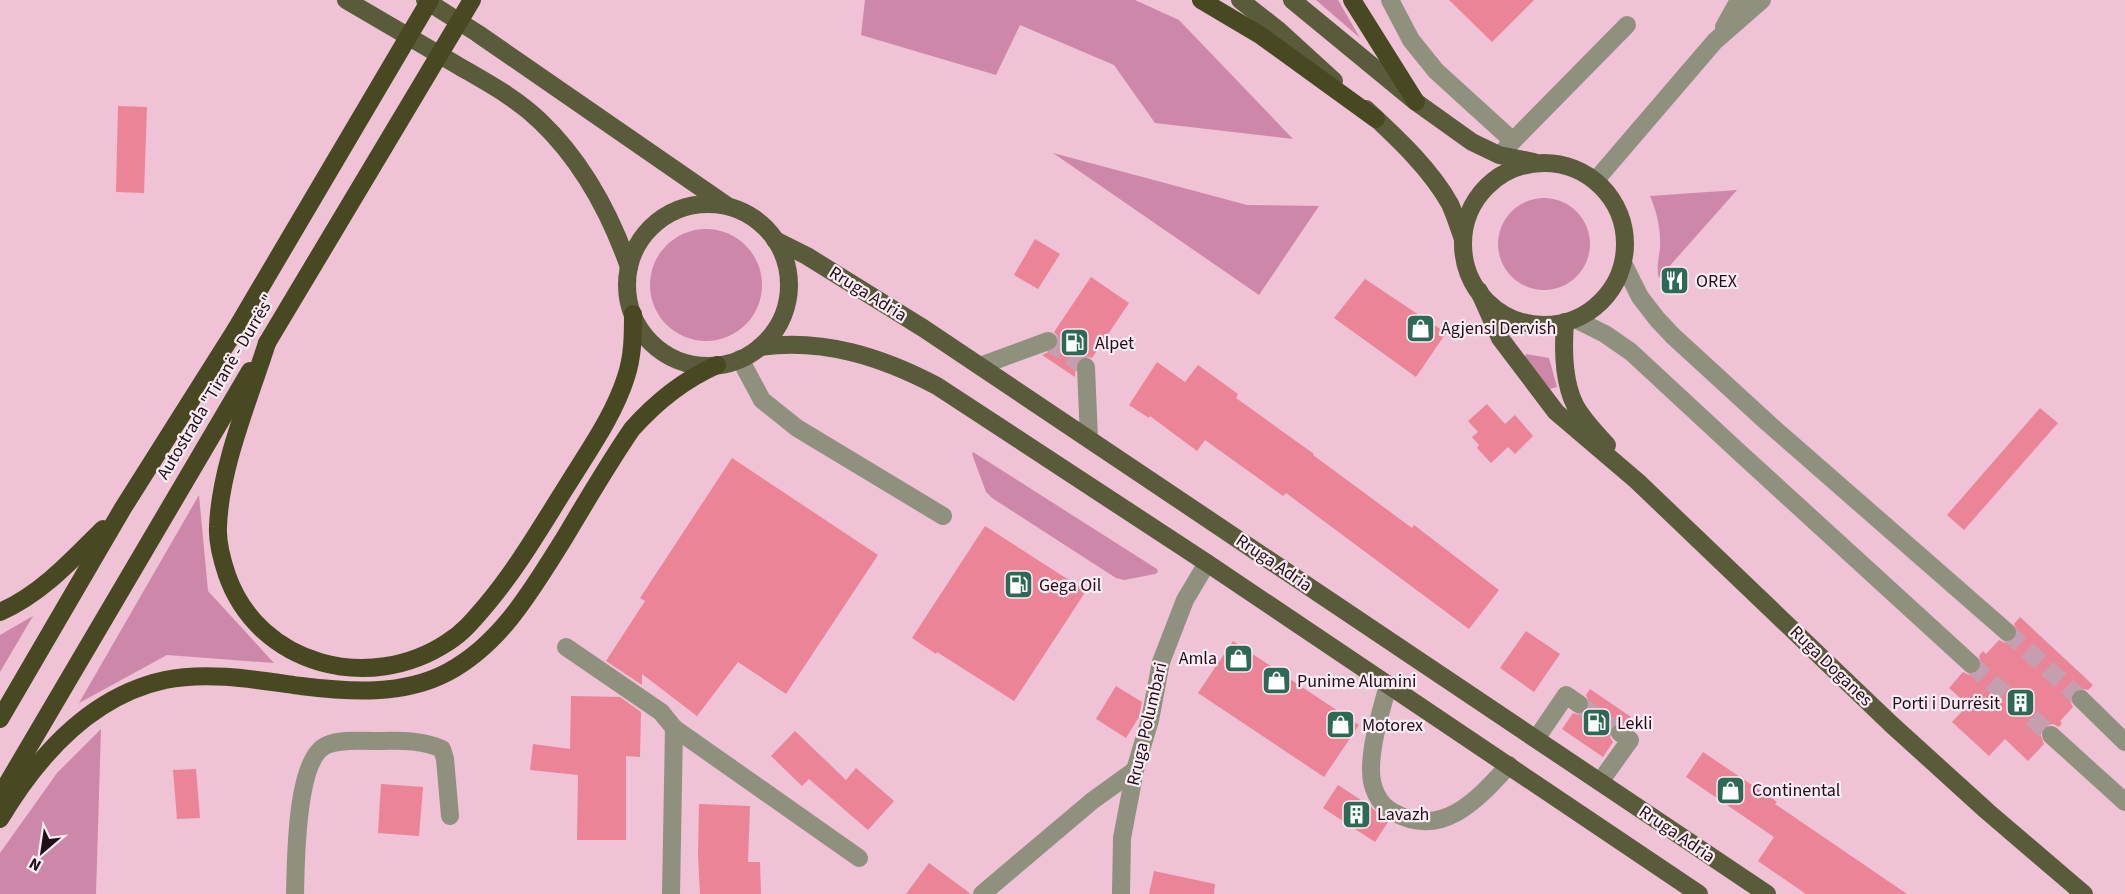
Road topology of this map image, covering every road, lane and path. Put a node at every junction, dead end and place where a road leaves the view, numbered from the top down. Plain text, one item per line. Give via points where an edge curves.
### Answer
1 (346, 0) edge
2 (425, 0) edge
3 (430, 0) edge
4 (472, 0) edge
5 (1201, 0) edge
6 (1240, 0) edge
7 (1292, 0) edge
8 (1352, 0) edge
9 (1390, 0) edge
10 (1739, 0) edge
11 (1762, 0) edge
12 (1627, 25) dead end
13 (1715, 41) junction
14 (1416, 102) junction
15 (1376, 119) junction
16 (1513, 141) junction
17 (1499, 155) junction
18 (1538, 163) junction
19 (1595, 181) junction
20 (728, 206) junction
21 (775, 240) junction
22 (1463, 241) junction
23 (1623, 263) junction
24 (629, 267) junction
25 (1479, 291) junction
26 (633, 314) junction
27 (1570, 320) junction
28 (1048, 341) dead end
29 (267, 343) junction
30 (760, 347) junction
31 (740, 359) junction
32 (717, 365) junction
33 (980, 366) junction
34 (1086, 367) dead end
35 (1089, 440) junction
36 (1637, 481) junction
37 (123, 508) junction
38 (943, 516) dead end
39 (1207, 563) junction
40 (0, 612) edge
41 (2007, 632) tunnel mouth
42 (566, 647) dead end
43 (1971, 664) tunnel mouth
44 (1388, 685) junction
45 (2080, 699) tunnel mouth
46 (1579, 704) tunnel mouth
47 (0, 719) edge
48 (674, 728) junction
49 (1620, 733) dead end
50 (2051, 735) tunnel mouth
51 (1536, 739) junction
52 (2125, 742) edge
53 (1509, 765) junction
54 (1136, 770) junction
55 (1600, 782) junction
56 (0, 796) edge
57 (2125, 802) edge
58 (450, 816) dead end
59 (0, 819) edge
60 (859, 858) dead end
61 (296, 894) edge
62 (671, 894) edge
63 (982, 894) edge
64 (1121, 894) edge
65 (1699, 894) edge
66 (1767, 894) edge
67 (2084, 894) edge

1 - 24 main road via 507,94 539,120 587,178
2 - 20 main road
3 - 37 highway, Autostrada "Tiranë - Durrës", bridge via 236,329
4 - 29 highway, Autostrada "Tiranë - Durrës", bridge
5 - 15 highway via 1260,35
6 - 15 main road
7 - 14 main road
8 - 14 highway
9 - 16 street via 1411,40 1436,71
10 - 13 street
11 - 13 street
12 - 16 street
13 - 19 street
14 - 17 main road via 1472,142
15 - 22 main road via 1435,183 1450,205
16 - 17 street
17 - 18 main road
18 - 19 main road via 1568,167
18 - 22 main road via 1508,172 1490,184 1471,209
19 - 23 main road via 1609,195 1622,223
20 - 21 main road via 750,216
20 - 24 main road via 704,204 670,213 651,226 637,245
21 - 30 main road via 786,261 788,296 776,329
21 - 33 main road, Rruga Adria via 807,256
22 - 25 main road via 1468,273
23 - 27 main road via 1602,300
23 - 41 street via 1640,297 1673,336
24 - 26 main road via 627,291
25 - 27 main road via 1512,318 1533,324
25 - 36 main road via 1500,338 1556,412
26 - 29 highway via 630,361 618,397 508,577 464,630 448,642 418,658 383,666 352,668 320,663 290,651 264,633 247,614 222,561 218,528 223,483
26 - 32 main road via 652,343 672,357 694,364
27 - 36 main road via 1564,351 1574,402 1581,416
27 - 43 street via 1611,337 1631,352
28 - 33 street
29 - 56 highway, Autostrada "Tiranë - Durrës"
30 - 31 main road
30 - 39 main road, Rruga Adria via 779,344 837,348 912,373
31 - 32 main road
31 - 38 street via 762,400 796,429
32 - 59 highway via 680,385 632,429 531,592 499,631 462,663 433,679 384,690 327,689 214,677 143,686 99,707 70,730 28,777
33 - 35 main road, Rruga Adria
34 - 35 street
35 - 51 main road, Rruga Adria
36 - 67 main road, Ruga Doganes via 1891,724
37 - 40 highway via 51,579
37 - 47 highway, Autostrada "Tiranë - Durrës"
39 - 44 main road, Rruga Adria
39 - 54 street, Rruga Polumbari via 1185,600 1161,662
42 - 48 street via 661,712
44 - 53 main road, Rruga Adria
44 - 53 street via 1371,770 1373,787 1383,807 1405,819 1444,819 1483,793
45 - 52 street
46 - 51 street via 1566,695
48 - 60 street
48 - 62 street
49 - 55 street via 1630,740
50 - 57 street
51 - 55 main road, Rruga Adria
53 - 65 main road, Rruga Adria
54 - 63 street via 1092,801
54 - 64 street, Rruga Polumbari via 1122,838
55 - 66 main road, Rruga Adria
58 - 61 street via 442,749 418,741 345,741 327,745 313,758 303,790

